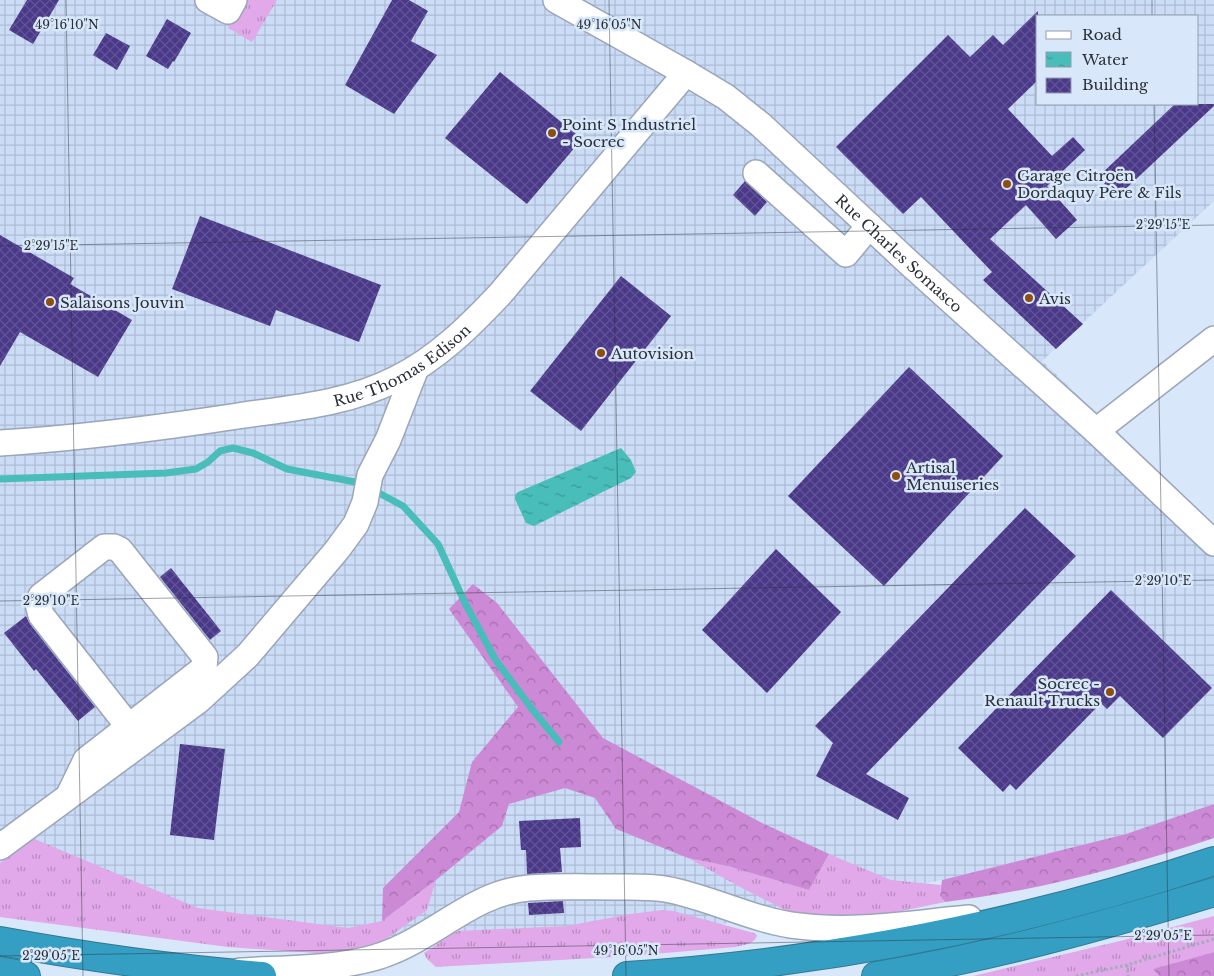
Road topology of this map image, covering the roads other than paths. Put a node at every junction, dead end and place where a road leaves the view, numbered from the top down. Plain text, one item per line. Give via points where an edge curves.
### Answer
1 (208, 0) edge
2 (234, 0) edge
3 (556, 0) edge
4 (686, 73) junction
5 (756, 173) dead end
6 (869, 226) junction
7 (1214, 339) edge
8 (416, 368) junction
9 (1096, 431) junction
10 (0, 444) edge
11 (1214, 543) edge
12 (128, 727) junction
13 (68, 798) junction
14 (0, 847) edge
15 (1214, 861) edge
16 (1214, 892) edge
17 (1036, 912) junction
18 (0, 941) edge
19 (0, 971) edge
20 (221, 972) junction
21 (26, 976) edge
22 (262, 976) edge
23 (628, 976) edge
24 (876, 976) edge

1 - 2 street via 228,11
3 - 4 street, Rue Charles Somasco
4 - 6 street, Rue Charles Somasco via 726,97 761,124
4 - 8 street, Rue Thomas Edison via 501,293 462,333
5 - 6 street via 846,254
6 - 9 street, Rue Charles Somasco
7 - 9 street
8 - 10 street, Rue Thomas Edison via 384,385 325,403 196,422
8 - 13 street via 388,440 370,475 356,524 337,550 248,655 172,727
9 - 11 street, Rue Charles Somasco
12 - 12 street via 204,668 205,657 120,550 104,547 41,596 38,604 41,614
12 - 13 street via 86,760
13 - 14 street
15 - 17 highway
16 - 24 highway via 1060,936
17 - 20 street via 830,929 768,920 664,889 528,888 510,890 481,901 404,946 379,956 326,966
17 - 23 highway via 923,937 808,957
18 - 20 highway via 88,956
19 - 21 highway
20 - 22 highway

